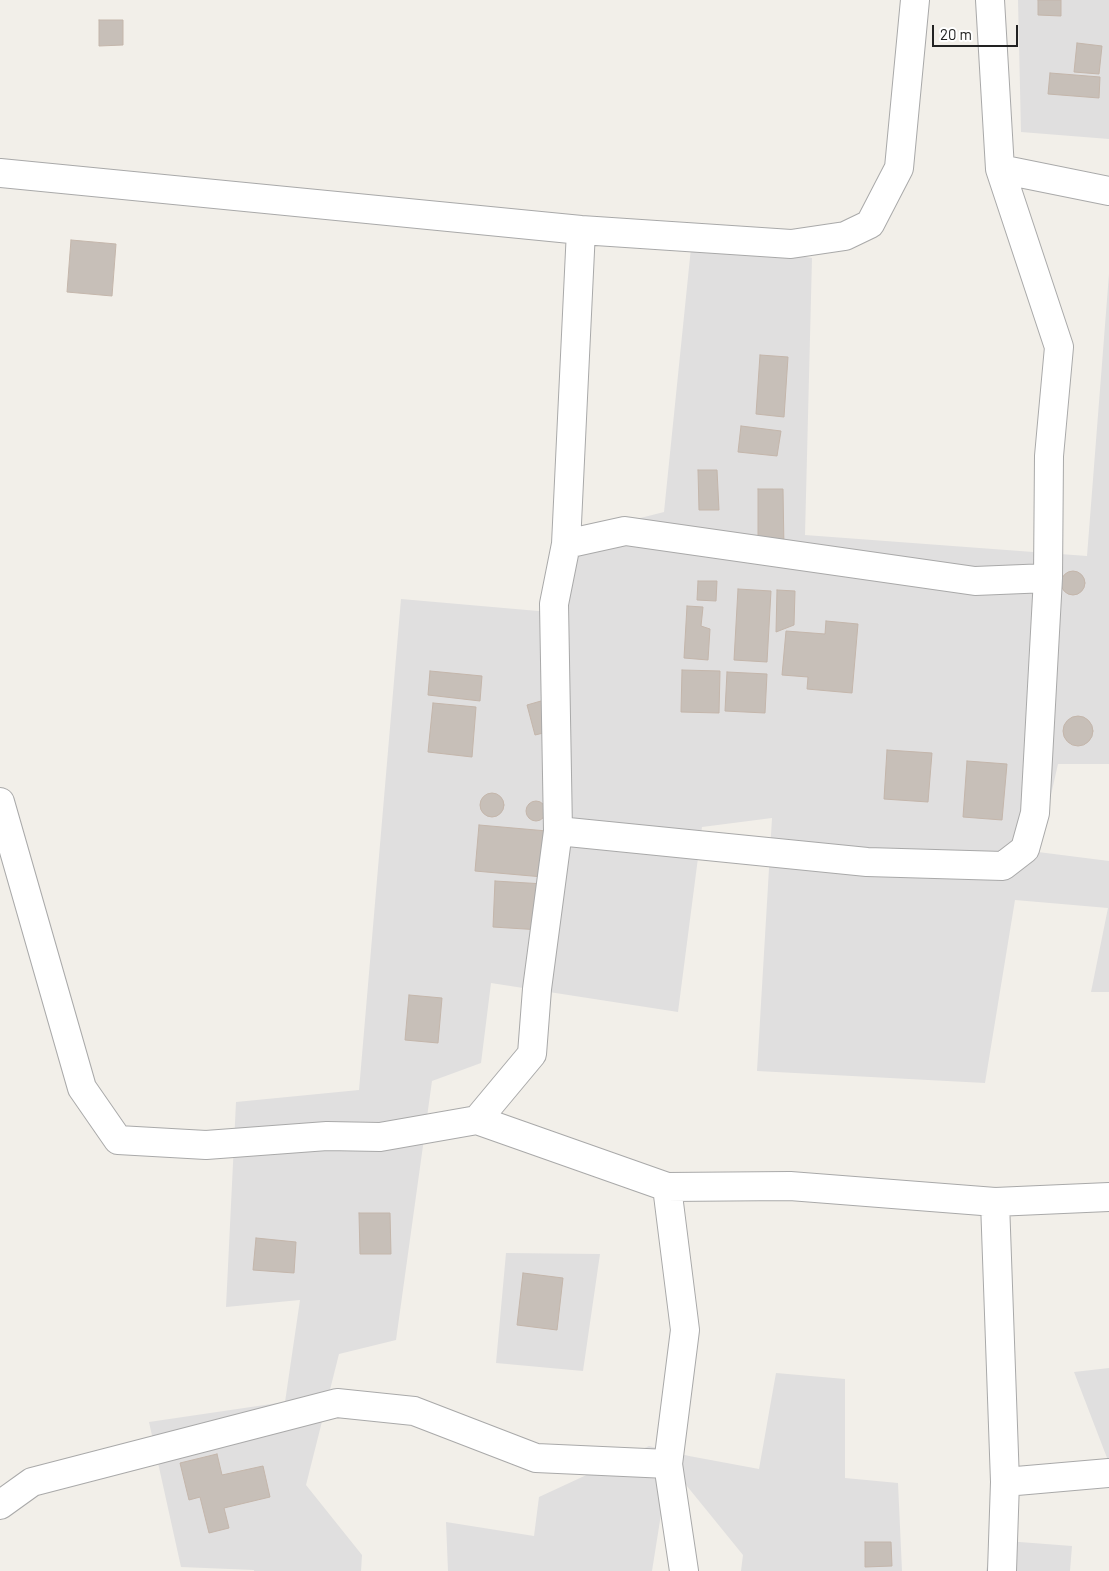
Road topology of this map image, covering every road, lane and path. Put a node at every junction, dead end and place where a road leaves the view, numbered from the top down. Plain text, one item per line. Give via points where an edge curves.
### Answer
1 (916, 0) edge
2 (990, 0) edge
3 (1000, 169) junction
4 (0, 173) edge
5 (1109, 191) edge
6 (581, 230) junction
7 (566, 544) junction
8 (1048, 578) junction
9 (0, 802) edge
10 (558, 831) junction
11 (477, 1120) junction
12 (667, 1187) junction
13 (1109, 1197) edge
14 (995, 1202) junction
15 (668, 1464) junction
16 (1109, 1473) edge
17 (1005, 1482) junction
18 (0, 1505) edge
19 (684, 1571) edge
20 (1002, 1571) edge

1 - 6 street via 899,168 870,224 845,236 791,244
2 - 3 street
3 - 5 street
3 - 8 street via 1059,346 1048,456
4 - 6 street
6 - 7 street
7 - 8 street via 625,531 975,581
7 - 10 street via 554,604
8 - 10 street via 1035,813 1025,849 1003,866 867,862
9 - 11 street via 82,1088 118,1140 206,1145 327,1136 380,1137
10 - 11 street via 537,988 532,1054
11 - 12 street
12 - 14 street via 790,1186
12 - 15 street via 685,1330
13 - 14 street
14 - 17 street
15 - 18 street via 536,1458 414,1411 337,1403 32,1482
15 - 19 street
16 - 17 street
17 - 20 street

